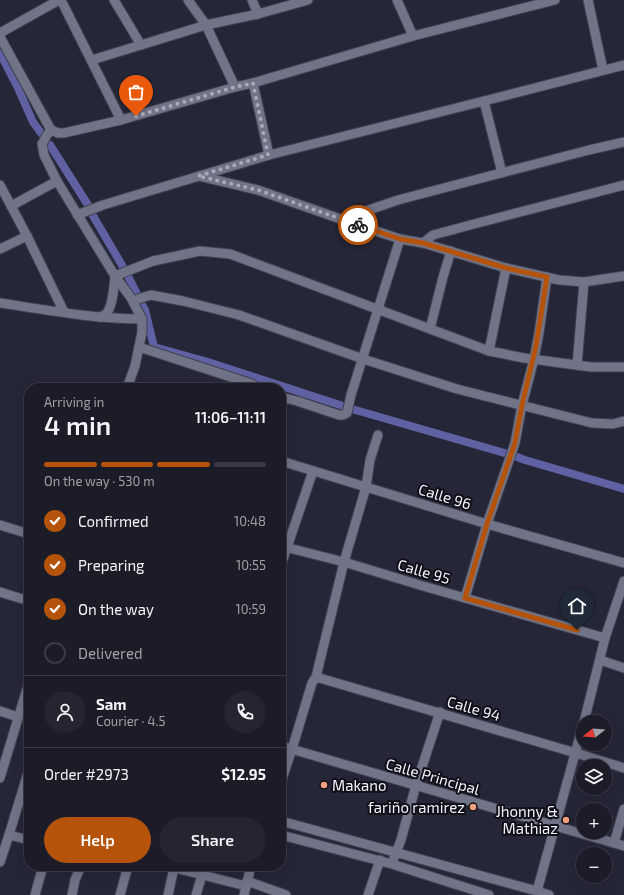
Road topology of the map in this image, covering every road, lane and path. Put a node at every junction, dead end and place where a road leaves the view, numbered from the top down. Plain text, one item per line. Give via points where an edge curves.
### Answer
1 (60, 0) edge
2 (114, 0) edge
3 (188, 0) edge
4 (252, 0) edge
5 (308, 0) edge
6 (397, 0) edge
7 (555, 0) edge
8 (588, 0) edge
9 (258, 14) junction
10 (206, 25) junction
11 (0, 33) edge
12 (413, 36) junction
13 (0, 37) edge
14 (141, 45) junction
15 (92, 60) junction
16 (624, 65) edge
17 (603, 70) junction
18 (253, 83) junction
19 (235, 87) junction
20 (484, 101) junction
21 (121, 120) junction
22 (49, 133) junction
23 (624, 142) edge
24 (268, 155) junction
25 (502, 173) junction
26 (198, 176) junction
27 (57, 181) junction
28 (0, 185) edge
29 (624, 185) edge
30 (2, 195) edge
31 (10, 206) junction
32 (77, 215) junction
33 (349, 222) junction
34 (27, 236) junction
35 (400, 239) junction
36 (423, 243) junction
37 (0, 249) edge
38 (451, 252) junction
39 (506, 268) junction
40 (115, 276) junction
41 (624, 276) edge
42 (547, 277) junction
43 (584, 282) junction
44 (133, 301) junction
45 (0, 304) edge
46 (379, 309) junction
47 (64, 312) junction
48 (100, 317) junction
49 (142, 319) junction
50 (430, 328) junction
51 (139, 347) junction
52 (489, 351) junction
53 (363, 359) junction
54 (534, 359) junction
55 (577, 365) junction
56 (624, 367) edge
57 (129, 383) edge
58 (249, 383) edge
59 (286, 398) edge
60 (522, 405) junction
61 (624, 422) edge
62 (378, 435) dead end
63 (286, 463) edge
64 (314, 471) junction
65 (366, 487) junction
66 (487, 524) junction
67 (0, 525) edge
68 (24, 532) edge
69 (286, 542) edge
70 (286, 548) edge
71 (344, 562) junction
72 (624, 563) edge
73 (624, 580) edge
74 (0, 592) edge
75 (465, 598) junction
76 (24, 599) edge
77 (605, 638) junction
78 (600, 660) junction
79 (624, 668) edge
80 (316, 677) junction
81 (24, 698) edge
82 (0, 711) edge
83 (440, 712) junction
84 (586, 715) edge
85 (18, 717) junction
86 (286, 747) edge
87 (292, 749) junction
88 (576, 753) junction
89 (4, 754) edge
90 (286, 767) edge
91 (624, 768) edge
92 (0, 778) edge
93 (416, 785) junction
94 (24, 799) edge
95 (624, 809) edge
96 (286, 822) edge
97 (555, 826) junction
98 (9, 835) junction
99 (286, 836) edge
100 (24, 839) edge
101 (614, 843) junction
102 (624, 846) edge
103 (396, 853) junction
104 (380, 860) junction
105 (0, 862) edge
106 (392, 864) junction
107 (42, 871) edge
108 (79, 871) edge
109 (126, 871) edge
110 (171, 871) edge
111 (186, 871) edge
112 (250, 871) edge
113 (202, 875) junction
114 (247, 883) junction
115 (537, 891) junction
116 (35, 895) edge
117 (72, 895) edge
118 (120, 895) edge
119 (168, 895) edge
120 (196, 895) edge
121 (244, 895) edge
122 (284, 895) edge
123 (368, 895) edge
124 (489, 895) edge
125 (549, 895) edge

1 - 11 street
1 - 15 street
2 - 14 street
3 - 10 street
4 - 9 street
5 - 9 street
6 - 12 street
7 - 12 street
8 - 17 street
9 - 10 street
10 - 14 street
10 - 19 street
12 - 18 street
13 - 22 street
14 - 15 street
15 - 21 street
16 - 17 street
17 - 20 street
18 - 19 street
18 - 24 street
19 - 21 street
20 - 24 street
20 - 25 street
21 - 22 street via 64,133
22 - 27 street via 42,144 42,149
23 - 25 street
24 - 26 street
25 - 33 street via 398,200 360,213
26 - 32 street
26 - 33 street via 258,190
27 - 31 street
27 - 32 street
28 - 30 street
29 - 36 street via 433,235
30 - 31 street
31 - 34 street
32 - 40 street
33 - 35 street
34 - 37 street
34 - 47 street
35 - 36 street
35 - 46 street
36 - 38 street
38 - 39 street
38 - 50 street
39 - 42 street
39 - 52 street
40 - 44 street
40 - 46 street via 153,261 200,251 230,254
40 - 48 street via 110,307 106,314
41 - 43 street
42 - 43 street
42 - 54 street
43 - 55 street
44 - 49 street
44 - 53 street via 151,295 239,315
45 - 47 street
46 - 50 street
46 - 53 street
47 - 48 street
48 - 49 street
49 - 51 street
50 - 52 street
51 - 57 street
51 - 58 street
52 - 54 street
53 - 59 street via 347,413 339,415
53 - 60 street via 457,389
54 - 55 street
54 - 60 street
55 - 56 street
60 - 61 street via 592,423
60 - 66 street via 515,443
62 - 65 street via 370,460
63 - 64 street, Calle 96
64 - 65 street, Calle 96
64 - 69 street
65 - 66 street, Calle 96
65 - 71 street
66 - 72 street, Calle 96
66 - 75 street
67 - 68 street
70 - 71 street, Calle 95
71 - 75 street, Calle 95
71 - 80 street
73 - 77 street
74 - 76 street
75 - 77 street, Calle 95
77 - 78 street
78 - 79 street
78 - 84 street
80 - 83 street, Calle 94
80 - 87 street
81 - 85 street
82 - 85 street
83 - 88 street, Calle 94
83 - 93 street
85 - 89 street
86 - 87 street, Calle Principal
87 - 90 street
87 - 93 street, Calle Principal
88 - 91 street, Calle 94
88 - 97 street
89 - 92 street
93 - 97 street, Calle Principal
93 - 103 street
94 - 98 street
95 - 101 street
96 - 103 street
97 - 101 street, Calle Principal
97 - 115 street
98 - 100 street
98 - 105 street
99 - 104 street
101 - 102 street, Calle Principal
103 - 106 street
103 - 115 street
104 - 106 street
104 - 123 street
106 - 124 street
107 - 116 street
108 - 117 street
109 - 118 street
110 - 119 street
111 - 113 street
112 - 114 street
113 - 114 street
113 - 120 street
114 - 121 street
114 - 122 street
115 - 125 street

